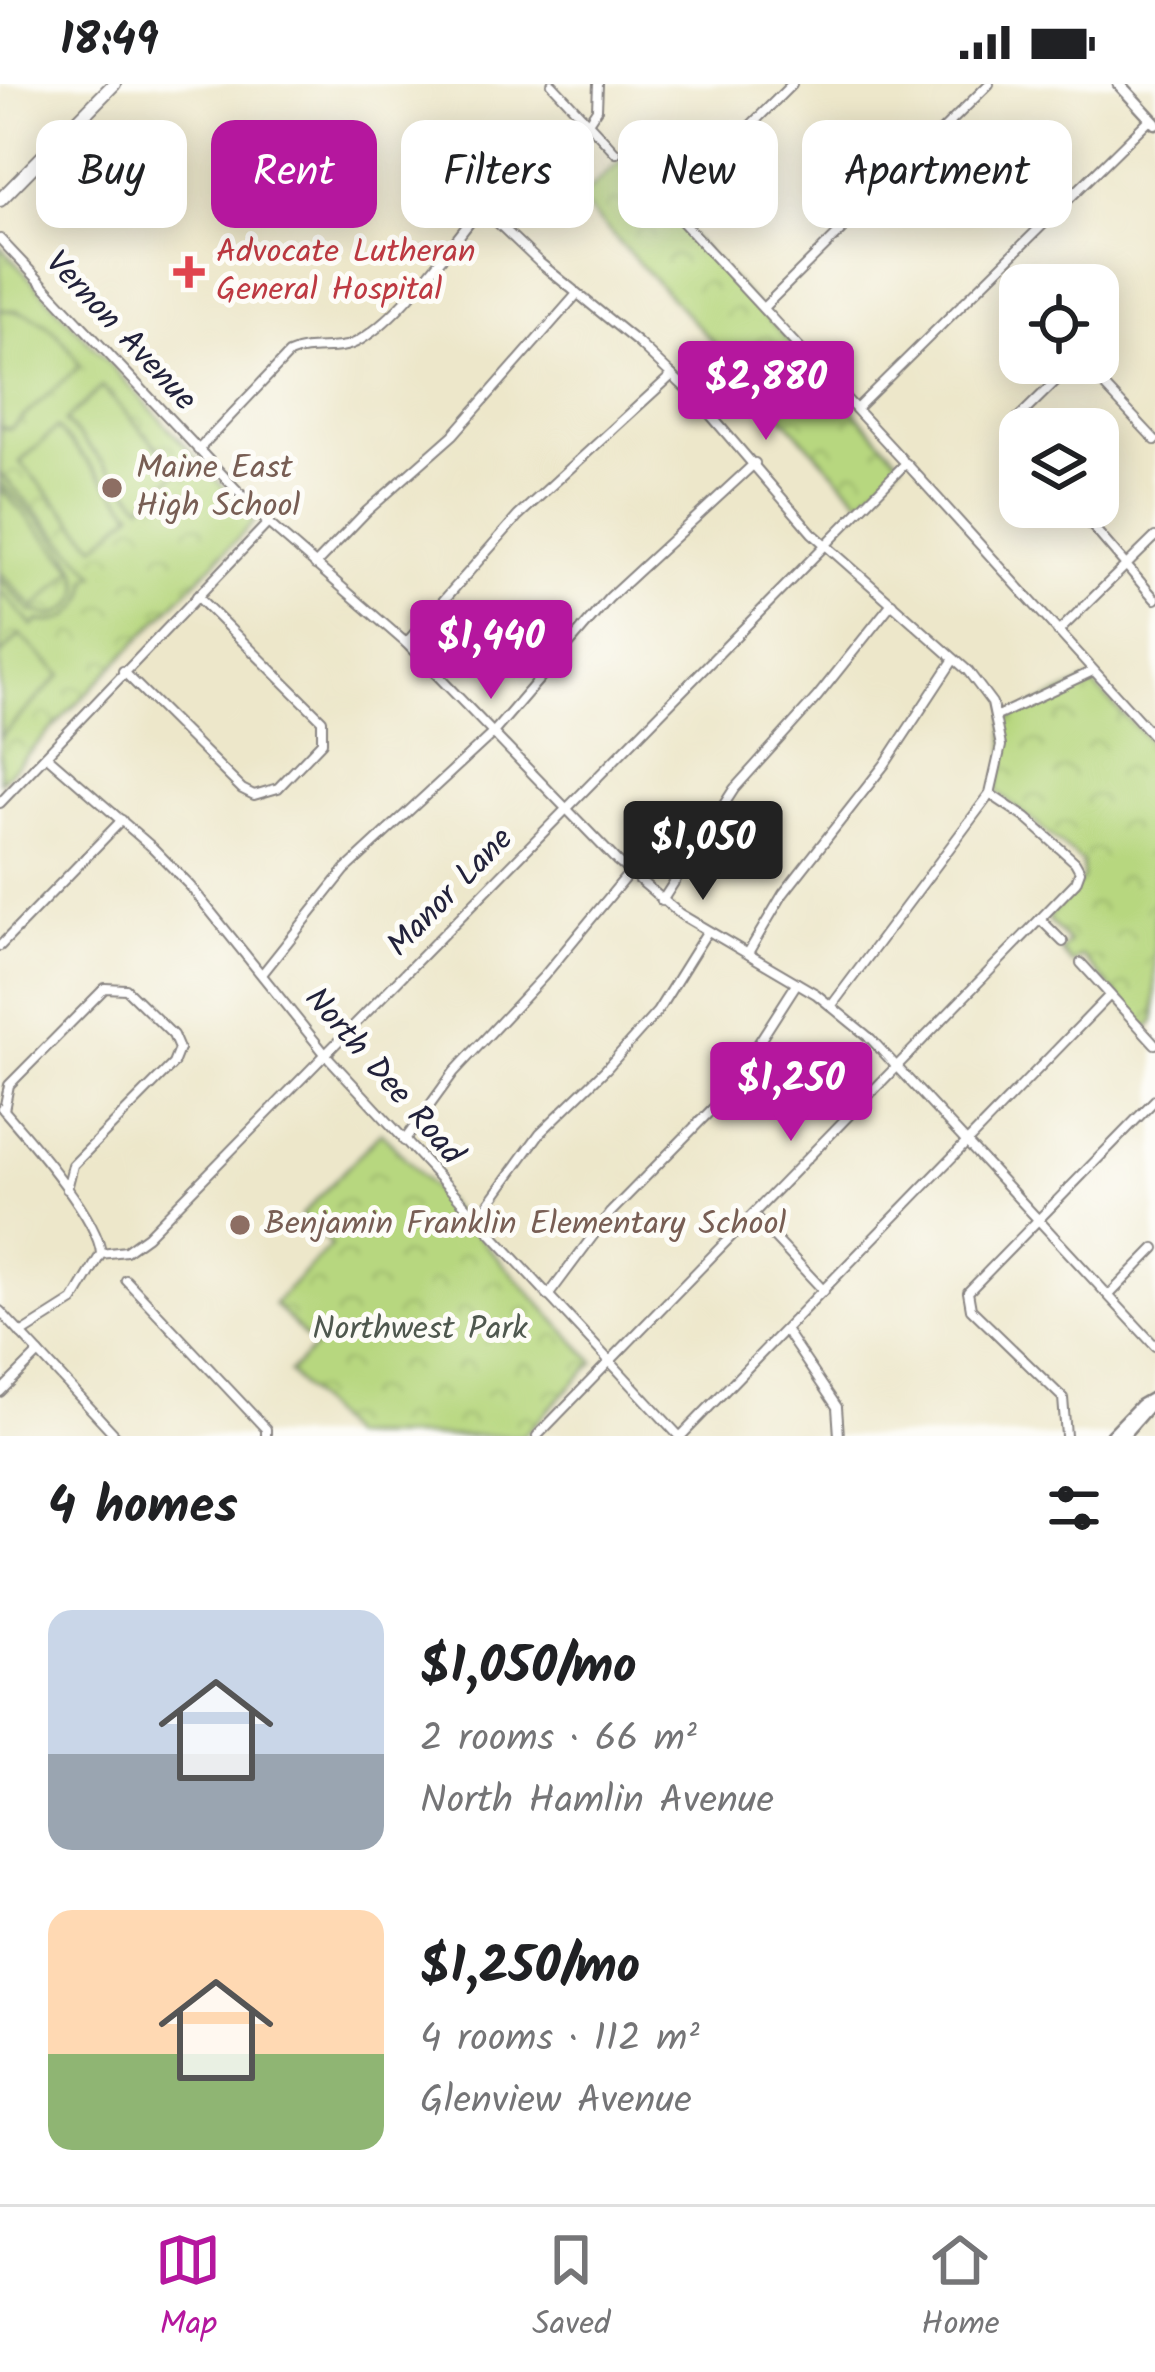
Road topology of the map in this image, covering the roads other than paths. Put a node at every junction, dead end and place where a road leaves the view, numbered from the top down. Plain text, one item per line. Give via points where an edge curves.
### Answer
1 (114, 84) edge
2 (598, 84) edge
3 (793, 84) edge
4 (989, 84) edge
5 (1119, 84) edge
6 (556, 86) edge
7 (584, 120) edge
8 (588, 120) edge
9 (757, 120) edge
10 (1153, 120) edge
11 (594, 130) edge
12 (616, 153) dead end
13 (0, 200) edge
14 (466, 228) edge
15 (504, 228) edge
16 (689, 228) edge
17 (0, 239) edge
18 (577, 294) junction
19 (763, 308) junction
20 (672, 375) junction
21 (1055, 384) edge
22 (1099, 384) edge
23 (1029, 408) edge
24 (856, 409) junction
25 (1155, 440) edge
26 (197, 450) junction
27 (904, 461) junction
28 (754, 464) junction
29 (268, 523) junction
30 (1094, 528) edge
31 (1155, 537) edge
32 (824, 544) junction
33 (314, 565) junction
34 (1126, 565) junction
35 (197, 596) junction
36 (1155, 599) edge
37 (892, 603) junction
38 (1058, 632) junction
39 (406, 643) junction
40 (954, 658) junction
41 (123, 671) junction
42 (1094, 671) junction
43 (997, 716) junction
44 (492, 734) junction
45 (1155, 739) edge
46 (46, 755) junction
47 (990, 794) junction
48 (0, 803) edge
49 (564, 811) junction
50 (122, 820) junction
51 (629, 873) junction
52 (662, 901) junction
53 (1040, 919) junction
54 (707, 932) junction
55 (1063, 942) dead end
56 (0, 946) edge
57 (748, 953) junction
58 (1081, 963) dead end
59 (263, 973) junction
60 (797, 983) junction
61 (1110, 995) junction
62 (832, 1005) junction
63 (1155, 1044) edge
64 (326, 1055) junction
65 (897, 1066) junction
66 (15, 1078) junction
67 (0, 1088) edge
68 (1155, 1100) edge
69 (2, 1108) edge
70 (404, 1142) junction
71 (967, 1142) junction
72 (49, 1165) junction
73 (74, 1165) junction
74 (67, 1189) junction
75 (753, 1215) junction
76 (477, 1220) junction
77 (1039, 1220) junction
78 (1155, 1248) edge
79 (100, 1254) junction
80 (126, 1280) dead end
81 (824, 1291) junction
82 (1109, 1295) junction
83 (548, 1296) junction
84 (0, 1312) edge
85 (785, 1330) junction
86 (21, 1334) junction
87 (1155, 1346) edge
88 (39, 1353) junction
89 (609, 1363) junction
90 (0, 1393) edge
91 (1155, 1397) edge
92 (1140, 1418) junction
93 (1144, 1433) edge
94 (116, 1436) edge
95 (266, 1436) edge
96 (537, 1436) edge
97 (680, 1436) edge
98 (839, 1436) edge
99 (1066, 1436) edge
100 (1111, 1436) edge
101 (1122, 1436) edge

1 - 13 main road
2 - 8 street
3 - 9 street
4 - 19 street
5 - 10 main road
6 - 7 street
10 - 24 street
11 - 12 street
14 - 26 street via 373,330 346,346 289,354
15 - 18 street
16 - 19 street
17 - 26 street, Vernon Avenue
18 - 20 street
18 - 33 street via 453,435
19 - 24 street
20 - 28 street
20 - 39 street via 518,516
21 - 23 street
22 - 25 street
24 - 27 street
26 - 29 street, Vernon Avenue
27 - 32 street, Manor Lane
27 - 38 street
28 - 32 street
28 - 44 street via 609,598
29 - 33 street, Vernon Avenue
29 - 35 street
30 - 34 street
31 - 34 street
32 - 37 street
32 - 49 street, Manor Lane
33 - 39 street, Vernon Avenue
34 - 36 street
34 - 38 street
35 - 41 street
35 - 41 street via 322,720 322,742 278,788 254,795 242,788
37 - 40 street
37 - 52 street via 734,789
38 - 42 street
39 - 44 street, Vernon Avenue
40 - 43 street
40 - 57 street
41 - 46 street
42 - 43 street
42 - 45 street
43 - 47 street via 1000,759
44 - 49 street, Vernon Avenue
44 - 59 street via 345,870
46 - 48 street
46 - 50 street, North Dee Road
47 - 53 street via 1057,843 1080,871
47 - 62 street
49 - 51 street, Vernon Avenue
49 - 64 street, Manor Lane
50 - 56 street
50 - 59 street, North Dee Road
51 - 52 street, Vernon Avenue
51 - 70 street via 454,1072
52 - 54 street, Vernon Avenue
53 - 55 street
53 - 65 street
54 - 57 street, Vernon Avenue
54 - 76 street via 657,1012 540,1133
57 - 60 street, Vernon Avenue
58 - 61 street
59 - 64 street, North Dee Road
60 - 62 street, Vernon Avenue
60 - 83 street via 724,1097 610,1214
61 - 63 street
61 - 71 street
62 - 65 street, Vernon Avenue
64 - 70 street, North Dee Road
64 - 79 street, Manor Lane via 137,1244
65 - 71 street, Vernon Avenue
65 - 75 street
66 - 67 street
66 - 69 street
66 - 73 street via 105,988 126,989 178,1043 177,1058
68 - 77 street
69 - 72 street
70 - 76 street, North Dee Road
71 - 77 street, Vernon Avenue
71 - 81 street
72 - 73 street
72 - 74 street
73 - 74 street
74 - 79 street
75 - 81 street
75 - 89 street
76 - 83 street, North Dee Road
77 - 82 street, Vernon Avenue
77 - 99 street via 967,1299 1064,1398
78 - 82 street
79 - 86 street via 73,1301
80 - 95 street
81 - 85 street
82 - 87 street, Vernon Avenue
83 - 89 street, North Dee Road
84 - 86 street
85 - 97 street
85 - 98 street via 837,1407
86 - 88 street
88 - 90 street
88 - 94 street
89 - 96 street
89 - 97 street, North Dee Road
91 - 92 main road
91 - 100 main road
92 - 93 main road
92 - 101 main road

